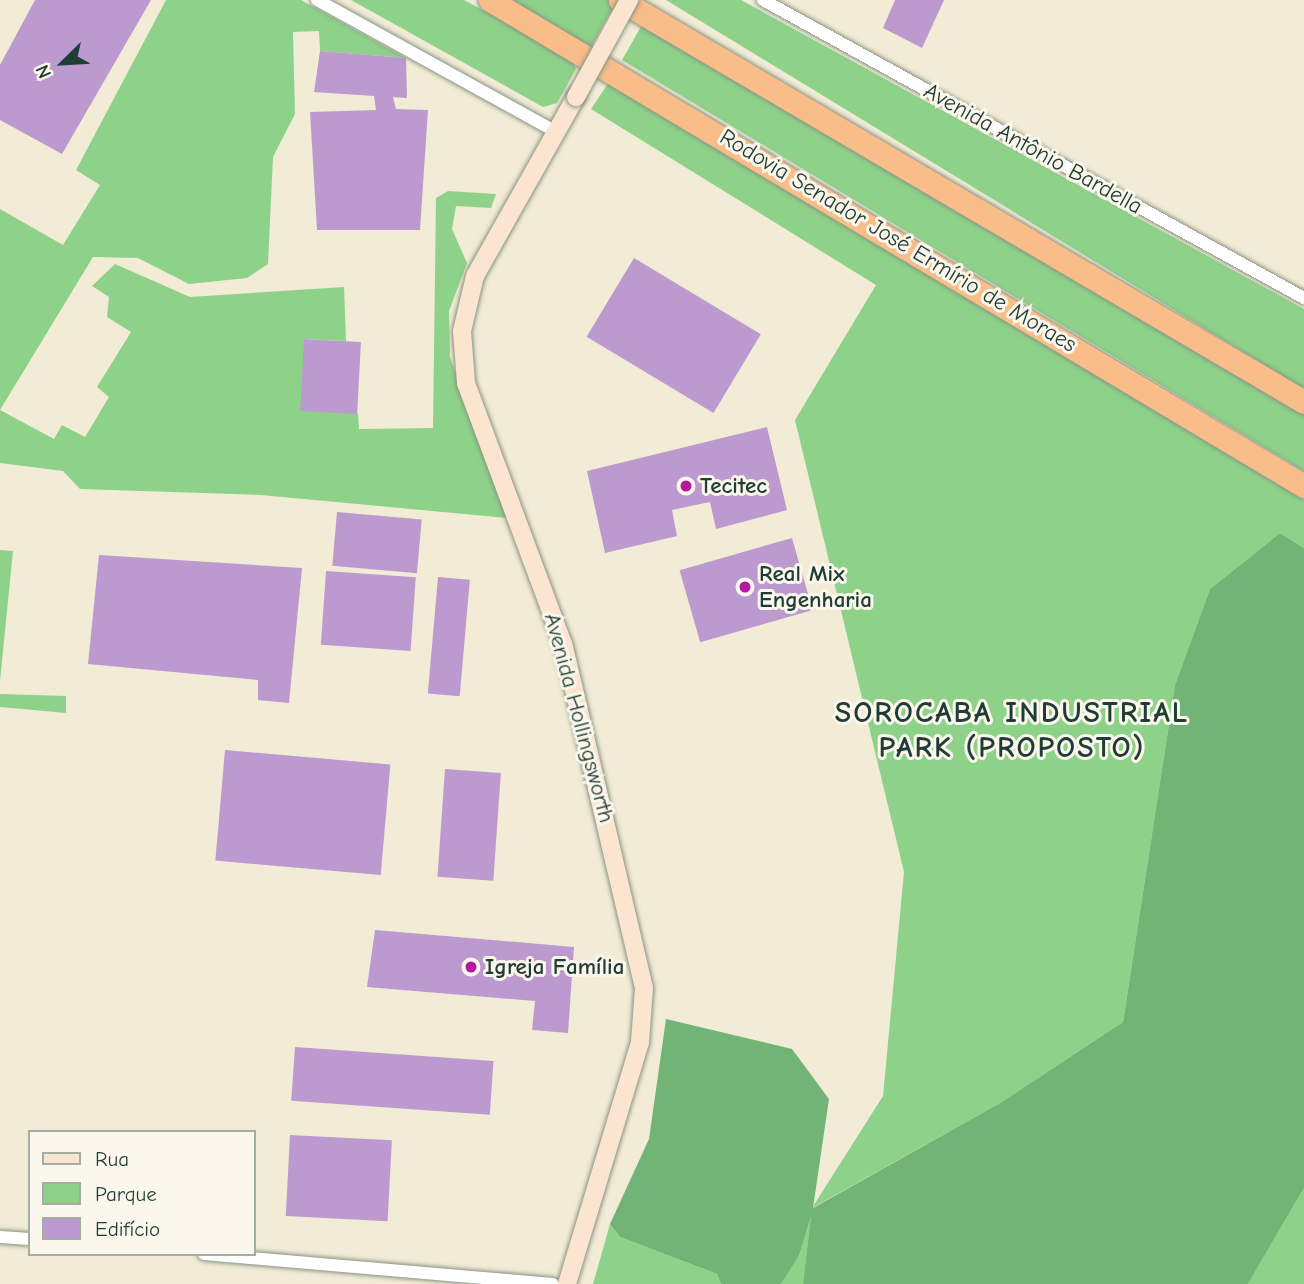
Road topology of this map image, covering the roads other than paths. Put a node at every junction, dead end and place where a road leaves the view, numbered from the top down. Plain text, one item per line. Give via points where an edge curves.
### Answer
1 (317, 0) edge
2 (490, 0) edge
3 (620, 0) edge
4 (629, 0) edge
5 (762, 0) edge
6 (554, 131) junction
7 (1304, 298) edge
8 (1304, 402) edge
9 (1304, 486) edge
10 (0, 1237) edge
11 (28, 1239) edge
12 (227, 1256) edge
13 (552, 1284) edge
14 (567, 1284) edge

1 - 6 street
2 - 9 highway, Rodovia Senador José Ermírio de Moraes
3 - 8 highway
4 - 6 main road, Avenida Hollingsworth, bridge
5 - 7 street, Avenida Antônio Bardella
6 - 14 main road, Avenida Hollingsworth via 475,276 462,331 466,383 563,644 644,988 640,1042
10 - 11 street
12 - 13 street

